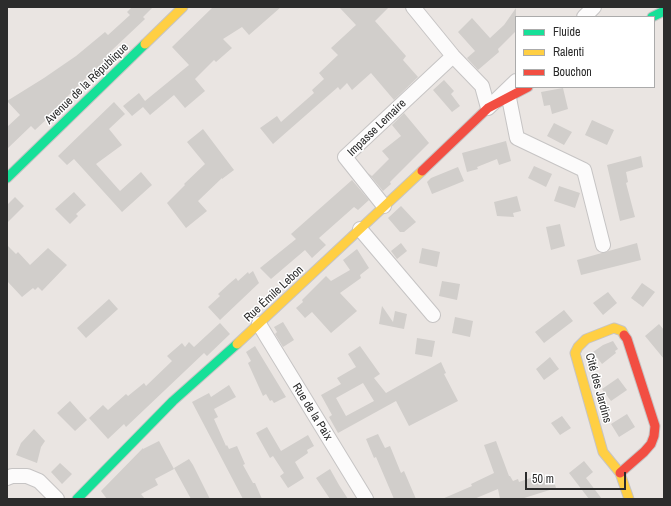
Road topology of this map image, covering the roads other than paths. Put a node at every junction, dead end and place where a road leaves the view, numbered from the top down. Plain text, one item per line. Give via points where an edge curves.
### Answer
1 (183, 7) edge
2 (413, 7) edge
3 (594, 7) edge
4 (664, 10) edge
5 (585, 16) edge
6 (654, 16) edge
7 (453, 56) junction
8 (515, 82) edge
9 (526, 88) edge
10 (509, 98) junction
11 (488, 108) junction
12 (7, 178) edge
13 (384, 206) junction
14 (360, 229) junction
15 (603, 244) dead end
16 (433, 315) dead end
17 (259, 324) junction
18 (620, 473) junction
19 (7, 478) edge
20 (84, 497) edge
21 (57, 499) edge
22 (366, 499) edge
23 (629, 499) edge

1 - 12 street, Avenue de la République
2 - 7 street
3 - 5 street
4 - 6 street
7 - 11 street via 482,86
7 - 13 street, Impasse Lemaire via 345,157
8 - 11 street
9 - 10 street, Rue Émile Lebon
10 - 11 street, Rue Émile Lebon
10 - 15 street via 517,138 584,170
11 - 13 street, Rue Émile Lebon
13 - 14 street, Rue Émile Lebon
14 - 16 street
14 - 17 street, Rue Émile Lebon
17 - 20 street, Rue Émile Lebon via 173,401
17 - 22 street, Rue de la Paix
18 - 18 street, Cité des Jardins via 603,452 575,353 586,339 614,328 622,332 627,339 655,426 652,440 644,452
18 - 23 street, Cité des Jardins
19 - 21 street via 27,476 39,481

